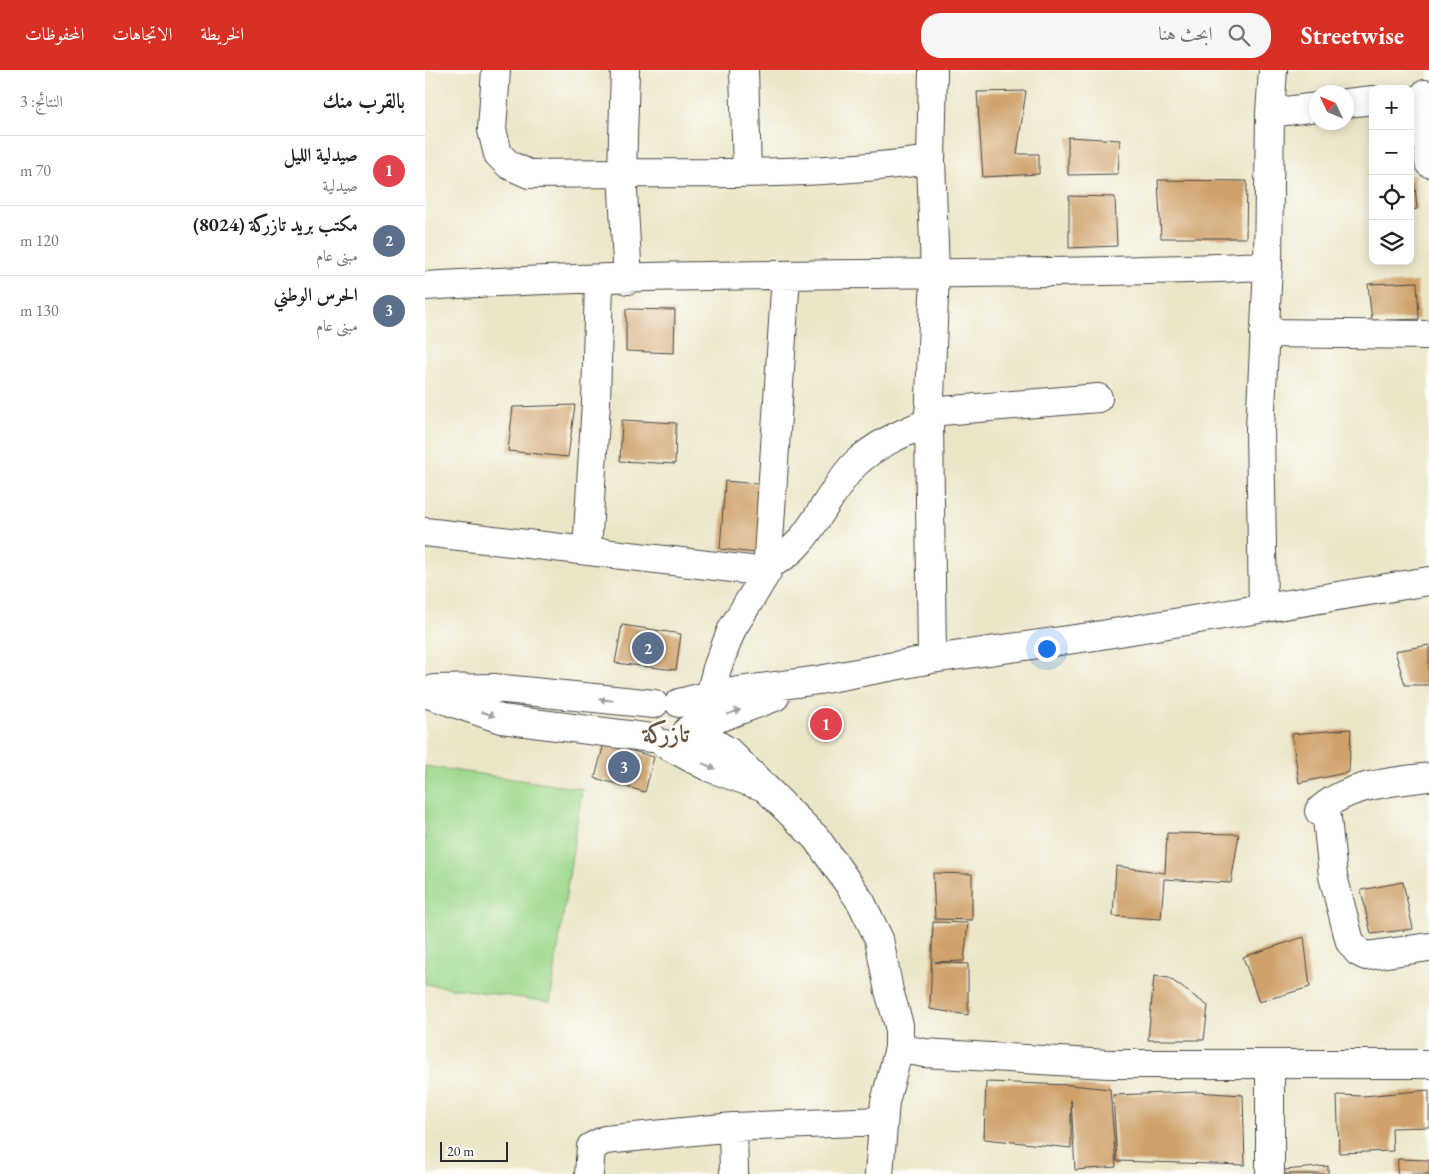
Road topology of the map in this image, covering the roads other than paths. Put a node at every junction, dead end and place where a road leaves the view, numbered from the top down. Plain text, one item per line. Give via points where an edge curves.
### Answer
1 (495, 70) edge
2 (625, 70) edge
3 (744, 70) edge
4 (933, 70) edge
5 (1273, 70) edge
6 (1421, 94) edge
7 (1369, 100) edge
8 (1354, 102) edge
9 (1309, 108) edge
10 (1270, 113) junction
11 (931, 160) junction
12 (1429, 163) edge
13 (622, 173) junction
14 (747, 173) junction
15 (1268, 266) junction
16 (935, 273) junction
17 (786, 275) junction
18 (599, 279) junction
19 (628, 280) junction
20 (425, 286) edge
21 (1264, 333) junction
22 (1429, 335) edge
23 (1098, 398) dead end
24 (929, 417) junction
25 (425, 532) edge
26 (587, 550) junction
27 (768, 568) junction
28 (1429, 580) edge
29 (1263, 608) junction
30 (932, 660) junction
31 (819, 680) junction
32 (425, 689) edge
33 (425, 693) edge
34 (710, 695) junction
35 (667, 704) junction
36 (673, 736) junction
37 (1429, 777) edge
38 (1429, 946) edge
39 (899, 1048) junction
40 (1270, 1064) junction
41 (1429, 1064) edge
42 (882, 1121) junction
43 (733, 1127) junction
44 (589, 1174) edge
45 (734, 1174) edge
46 (879, 1174) edge
47 (1271, 1174) edge

1 - 13 street via 492,130 497,154 509,165 529,174
2 - 13 street
3 - 14 street
4 - 11 street
5 - 10 street
6 - 12 street
7 - 8 street
9 - 10 street
10 - 15 street
11 - 14 street via 883,166
11 - 16 street
13 - 14 street
13 - 19 street
15 - 16 street via 1127,272
15 - 21 street
16 - 17 street
16 - 24 street
17 - 19 street
17 - 27 street
18 - 19 street
18 - 20 street
18 - 26 street
21 - 22 street
21 - 29 street via 1259,429
23 - 24 street
24 - 27 street via 873,449 855,464 789,554
24 - 30 street
25 - 26 street
26 - 27 street
27 - 34 street via 732,629
28 - 29 street
29 - 30 street
30 - 31 street
31 - 34 street
36 -> 31 street
35 -> 32 street via 494,688
33 -> 36 street via 501,719
34 - 35 street
35 - 36 street via 689,717
35 - 36 street via 646,716 645,724
36 - 39 street via 708,767 767,788 816,838 861,902 879,939 899,1025
37 - 38 street via 1369,786 1330,801 1319,811 1327,818 1333,876 1350,942 1358,952 1366,956
39 - 40 street via 925,1053 1108,1064
39 - 42 street via 889,1077
40 - 41 street
40 - 47 street
42 - 43 street
42 - 46 street
43 - 44 street via 605,1140 591,1146
43 - 45 street

